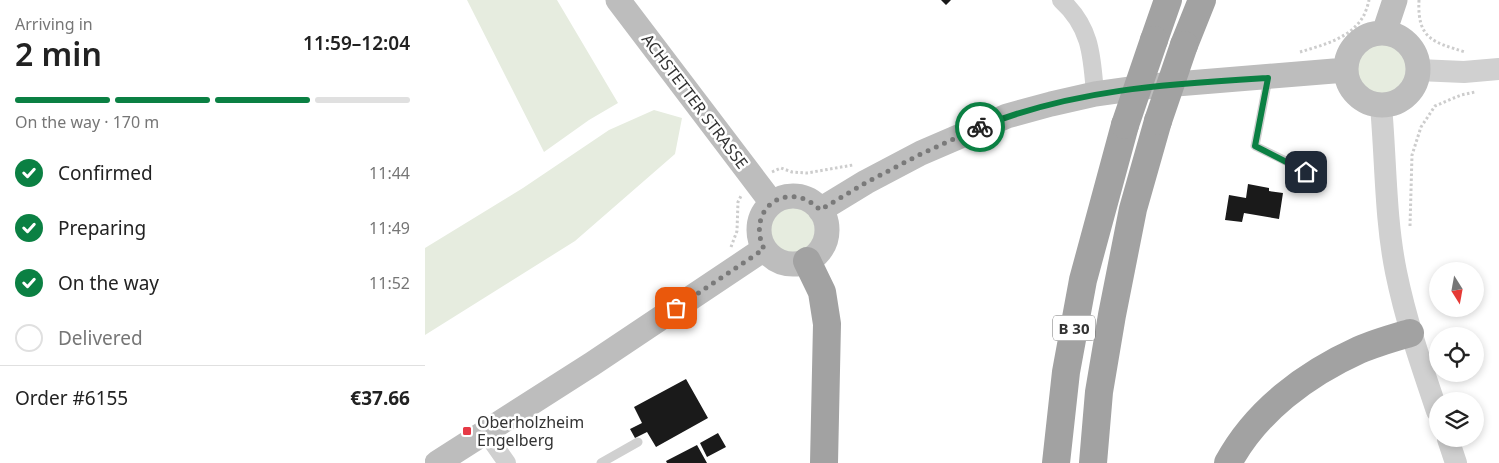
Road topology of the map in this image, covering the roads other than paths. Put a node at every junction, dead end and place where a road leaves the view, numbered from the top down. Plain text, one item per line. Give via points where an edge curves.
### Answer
1 (618, 0) edge
2 (1061, 0) edge
3 (1168, 0) edge
4 (1202, 0) edge
5 (1395, 0) edge
6 (1384, 33) junction
7 (1499, 69) edge
8 (1346, 70) junction
9 (1419, 70) junction
10 (1268, 78) junction
11 (1095, 94) junction
12 (1381, 106) junction
13 (1306, 172) dead end
14 (772, 203) junction
15 (820, 210) junction
16 (764, 249) junction
17 (807, 261) junction
18 (1410, 333) junction
19 (1430, 392) edge
20 (486, 433) junction
21 (638, 442) dead end
22 (1450, 447) edge
23 (437, 463) edge
24 (507, 463) edge
25 (601, 463) edge
26 (824, 463) edge
27 (1056, 463) edge
28 (1093, 463) edge
29 (1228, 463) edge
30 (1456, 463) edge

1 - 14 main road, ACHSTETTER STRASSE
2 - 11 street via 1087,35
3 - 27 highway, B 30, bridge via 1125,125 1083,280 1066,372
4 - 28 highway, B 30, bridge via 1158,121 1133,209 1099,392
5 - 6 main road
6 - 8 main road via 1361,39 1347,58
6 - 9 main road via 1405,40 1415,54
7 - 9 street via 1464,72
8 - 10 main road
8 - 12 main road via 1347,81 1353,91 1365,101
9 - 12 main road via 1417,81 1403,99
10 - 11 main road via 1152,86
10 - 13 lane via 1255,146
11 - 15 main road via 1007,116 963,134 867,182
12 - 18 street via 1389,226
14 - 15 main road via 781,198 803,197
14 - 16 main road via 760,220 758,230
15 - 17 main road via 825,221 824,244
16 - 17 main road via 779,261 789,264
16 - 20 main road
17 - 26 highway via 822,292 827,324
18 - 19 street
18 - 29 highway via 1360,350 1312,374 1254,424
20 - 23 main road
20 - 24 street
21 - 25 lane
22 - 30 street

